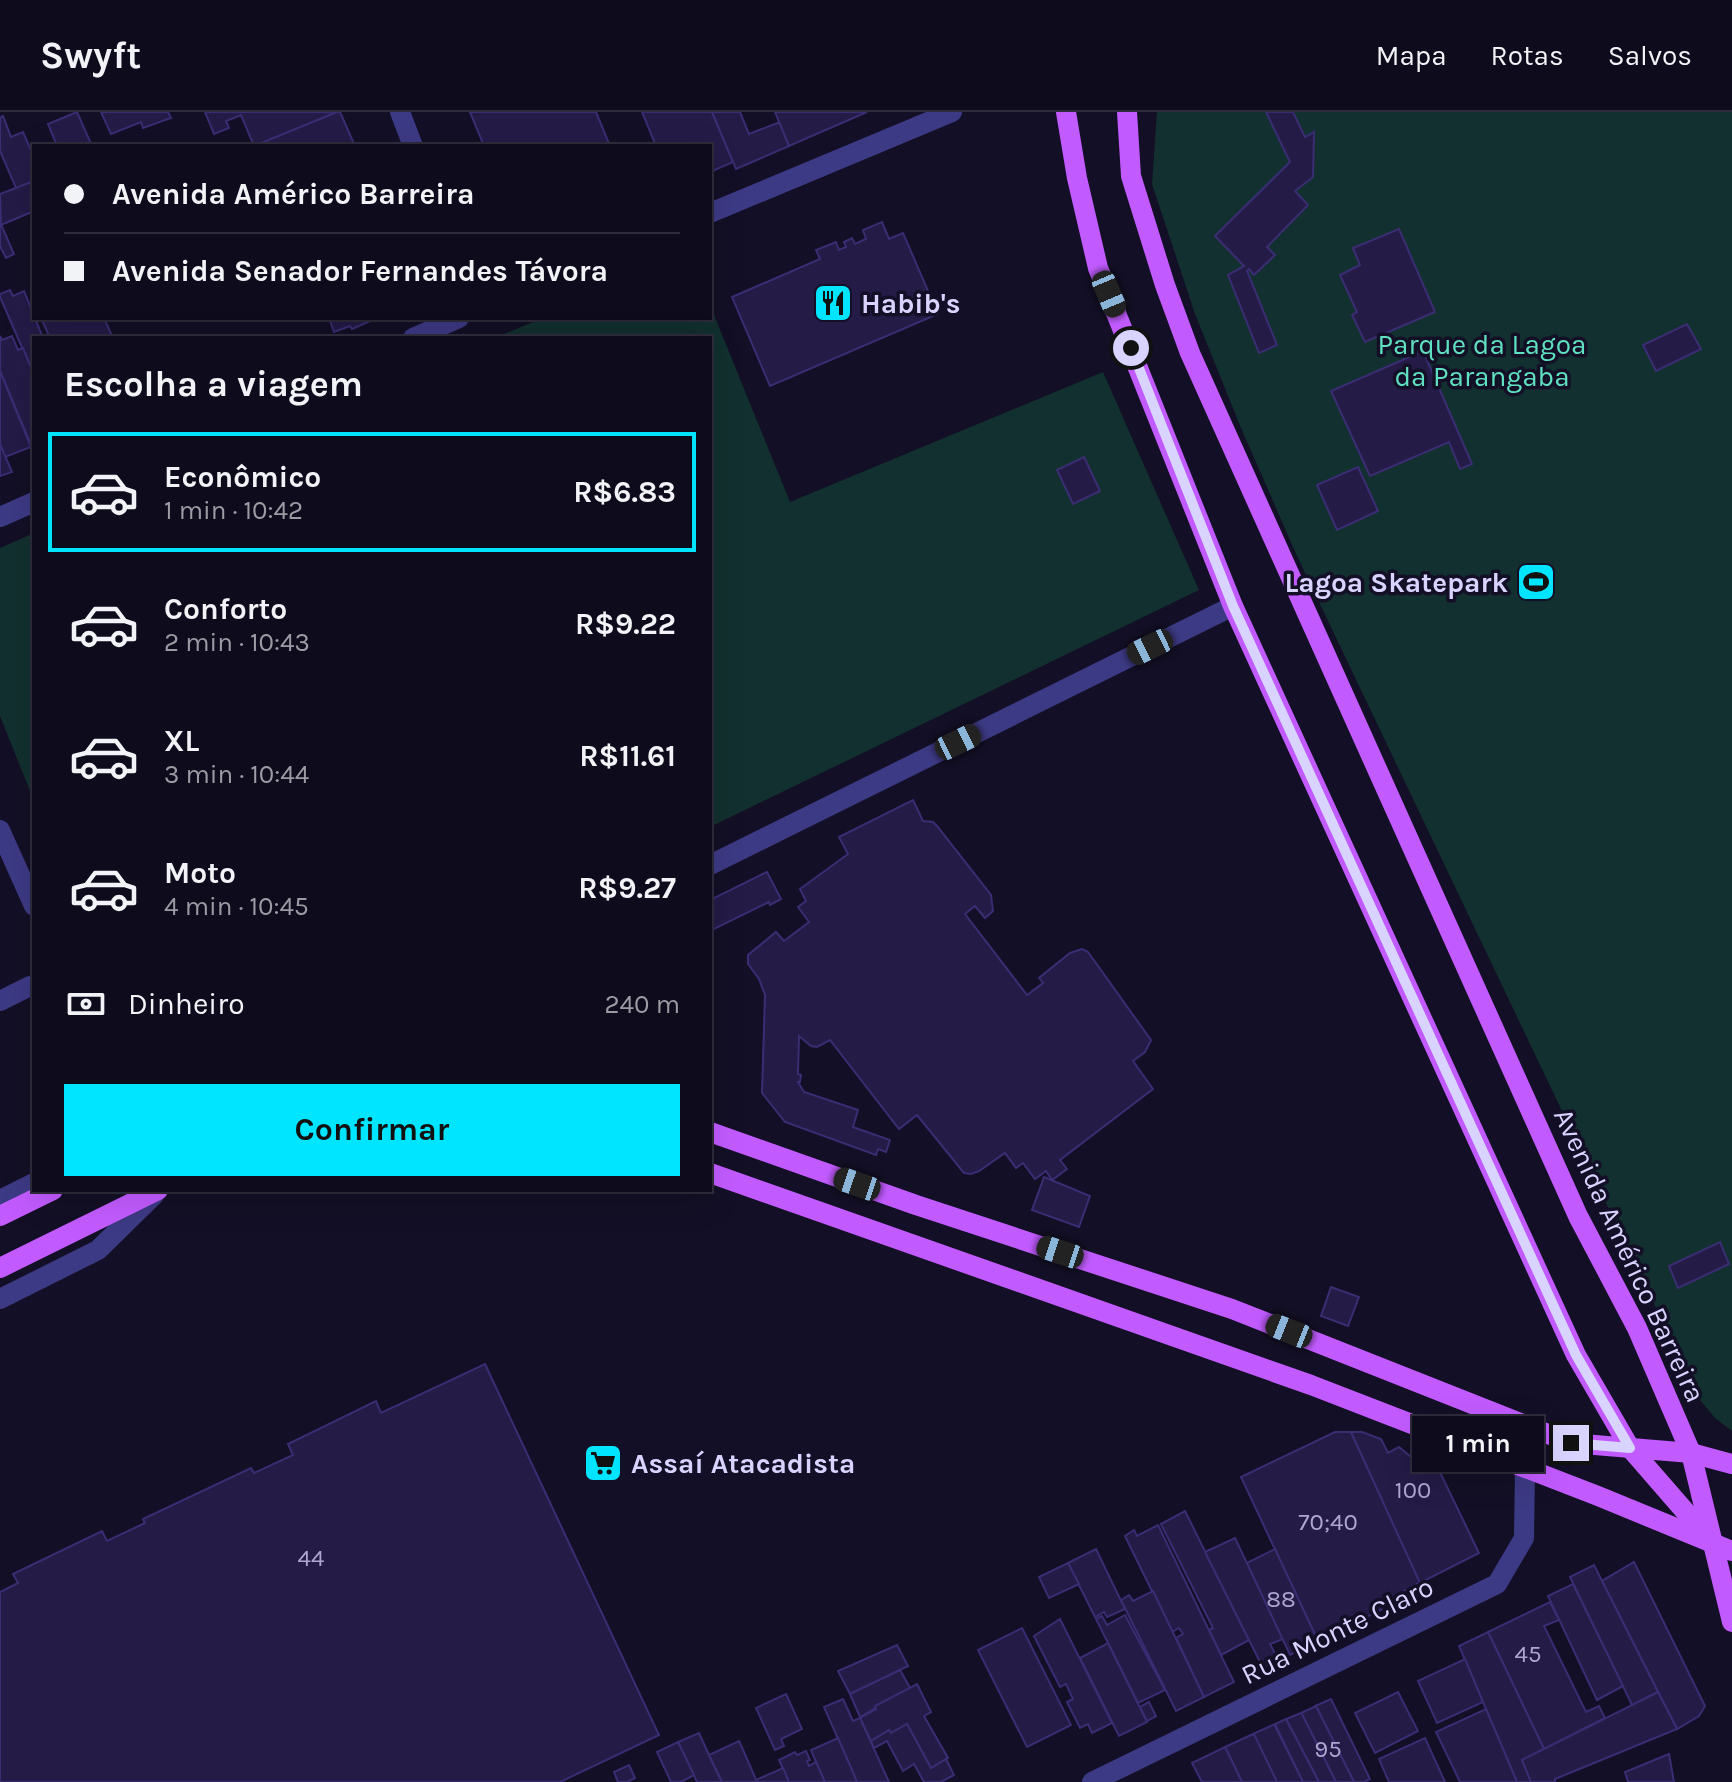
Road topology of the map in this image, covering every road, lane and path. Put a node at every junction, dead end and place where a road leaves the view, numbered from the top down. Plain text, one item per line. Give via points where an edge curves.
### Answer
1 (400, 112) edge
2 (952, 112) edge
3 (1066, 112) edge
4 (1127, 112) edge
5 (412, 144) edge
6 (712, 212) edge
7 (454, 320) edge
8 (418, 336) edge
9 (32, 503) edge
10 (0, 517) edge
11 (1233, 606) junction
12 (0, 830) edge
13 (712, 864) edge
14 (32, 902) edge
15 (32, 987) edge
16 (0, 1001) edge
17 (712, 1133) edge
18 (712, 1174) edge
19 (32, 1184) edge
20 (49, 1192) edge
21 (154, 1192) edge
22 (156, 1192) edge
23 (0, 1200) edge
24 (0, 1216) edge
25 (0, 1268) edge
26 (0, 1299) edge
27 (1630, 1448) junction
28 (1691, 1453) junction
29 (1732, 1464) edge
30 (1525, 1469) junction
31 (1722, 1547) edge
32 (1732, 1622) edge
33 (1092, 1782) edge

1 - 5 street
2 - 6 street
3 - 11 main road via 1098,268
4 - 28 main road, Avenida Américo Barreira via 1131,176 1190,353 1572,1202 1637,1328
7 - 8 street
9 - 10 street
11 - 13 street
11 - 27 main road via 1576,1355
12 - 14 street
15 - 16 street
17 - 27 main road via 1232,1309 1571,1443
18 - 30 main road via 1311,1385
19 - 23 street
20 - 24 main road
21 - 25 main road
22 - 26 street via 98,1250
27 - 28 main road
27 - 31 main road
28 - 29 main road
28 - 31 main road, Avenida Américo Barreira
30 - 31 main road
30 - 33 street, Rua Monte Claro via 1524,1538 1497,1584
31 - 32 main road, Avenida Américo Barreira

